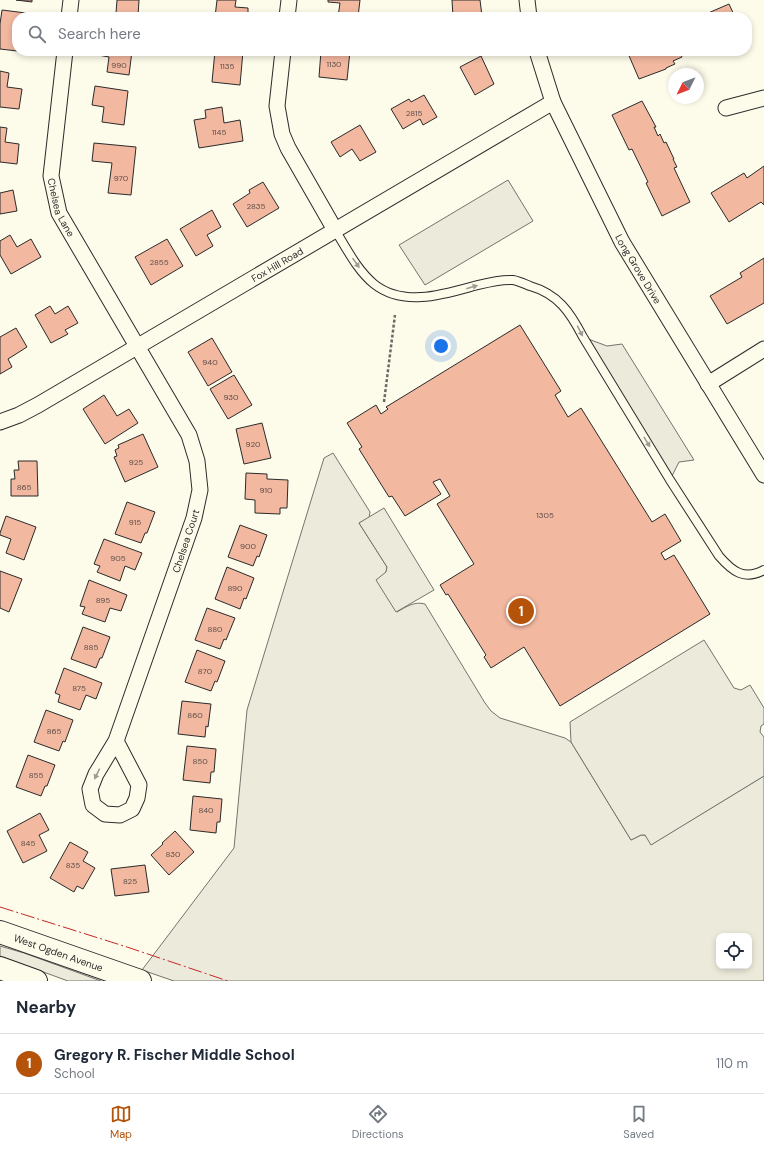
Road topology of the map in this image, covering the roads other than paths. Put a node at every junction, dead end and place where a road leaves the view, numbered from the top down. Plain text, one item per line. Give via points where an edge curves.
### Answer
1 (71, 0) edge
2 (289, 0) edge
3 (527, 0) edge
4 (70, 12) edge
5 (288, 12) edge
6 (528, 12) edge
7 (64, 56) edge
8 (282, 56) edge
9 (538, 56) edge
10 (764, 98) edge
11 (552, 102) junction
12 (726, 108) dead end
13 (336, 230) junction
14 (137, 346) junction
15 (764, 350) edge
16 (708, 384) junction
17 (0, 422) edge
18 (764, 475) edge
19 (764, 570) edge
20 (116, 741) junction
21 (0, 932) edge
22 (0, 968) edge
23 (36, 981) edge
24 (140, 981) edge

1 - 4 street
2 - 5 street
3 - 6 street
7 - 14 street, Chelsea Lane via 51,176 56,204
8 - 13 street via 277,106 282,134
9 - 11 street, Long Grove Drive
10 - 12 street
11 - 13 street, Fox Hill Road
11 - 16 street, Long Grove Drive via 622,242
13 - 14 street, Fox Hill Road
13 -> 19 lane via 366,276 391,293 408,298 426,297 492,282 513,280 549,293 573,318 670,480 719,556 737,573 747,576
14 - 17 street, Fox Hill Road via 20,415
14 - 20 street, Chelsea Court via 189,435 197,461 200,490 191,530
15 - 16 street
16 - 18 street, Long Grove Drive
20 -> 20 street, Chelsea Court via 90,789 93,805 105,814 120,815 132,809 139,785
21 - 24 main road, West Ogden Avenue
22 - 23 main road

